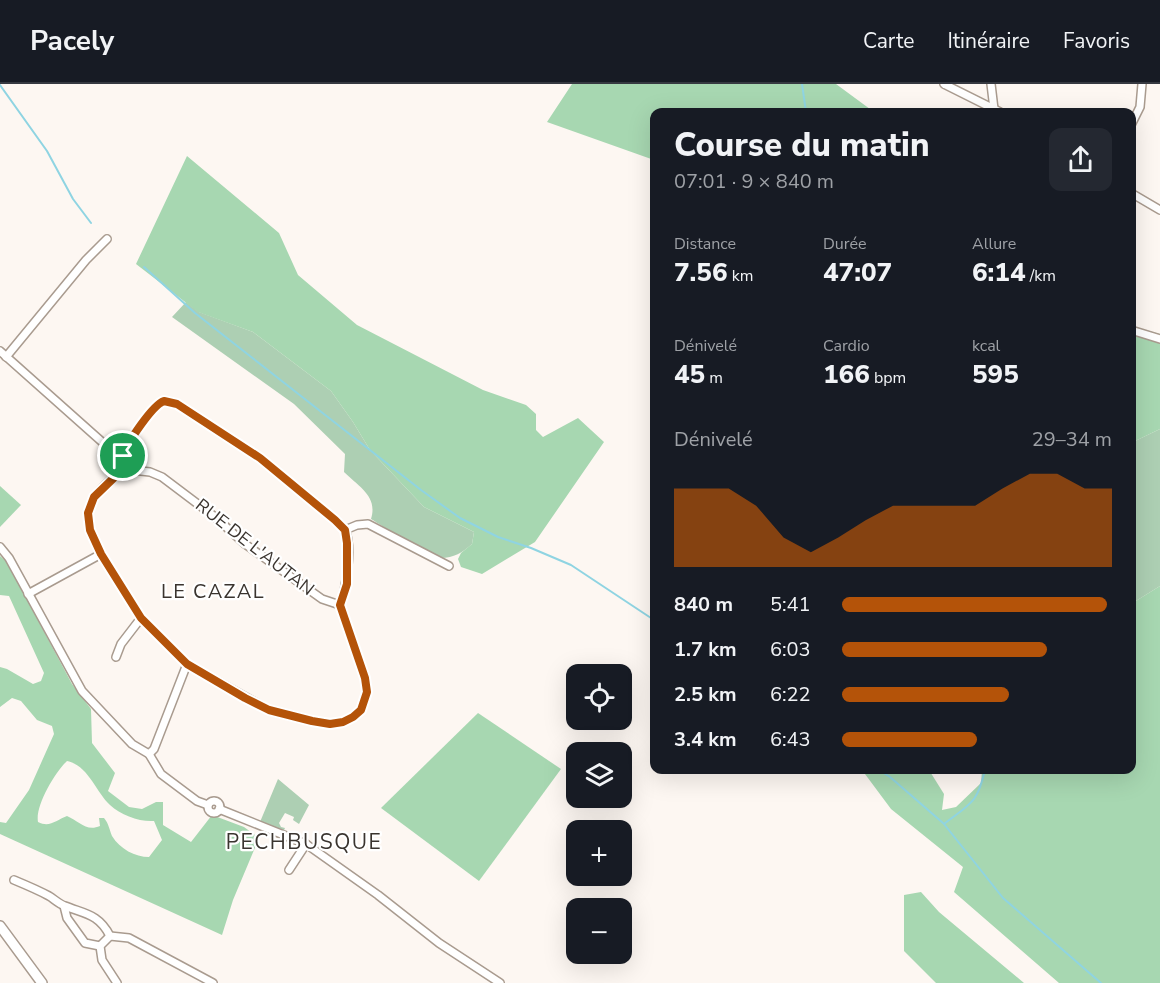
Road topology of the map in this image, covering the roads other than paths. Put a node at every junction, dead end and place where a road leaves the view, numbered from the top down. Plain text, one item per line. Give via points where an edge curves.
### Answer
1 (944, 84) edge
2 (991, 84) edge
3 (1142, 84) edge
4 (991, 108) edge
5 (996, 108) edge
6 (1136, 116) edge
7 (1136, 196) edge
8 (1160, 210) edge
9 (107, 239) dead end
10 (1136, 332) edge
11 (1160, 339) edge
12 (3, 354) edge
13 (123, 456) junction
14 (123, 469) junction
15 (345, 530) junction
16 (1, 549) edge
17 (101, 554) junction
18 (448, 566) dead end
19 (28, 594) junction
20 (340, 605) junction
21 (141, 618) junction
22 (116, 657) dead end
23 (187, 664) junction
24 (149, 754) junction
25 (306, 844) junction
26 (289, 870) dead end
27 (14, 880) dead end
28 (64, 906) junction
29 (0, 926) edge
30 (110, 936) junction
31 (100, 946) junction
32 (42, 983) edge
33 (117, 983) edge
34 (213, 983) edge
35 (500, 983) edge

1 - 4 street
2 - 5 street
3 - 6 street
7 - 8 street
9 - 12 street
10 - 11 street
12 - 13 street via 110,449
13 - 14 street
13 - 15 street via 154,408 170,401 260,458
14 - 17 street via 94,497 88,513 90,530
14 - 20 street, RUE DE L'AUTAN via 162,477 245,544 322,599
15 - 18 street via 368,524
15 - 20 street via 347,584
16 - 19 street
17 - 19 street
17 - 21 street
19 - 24 street via 82,691 132,744
20 - 23 street via 367,692 361,710 343,722 330,724 269,710
21 - 22 street
21 - 23 street
23 - 24 street
24 - 25 street via 161,774 197,801 208,805 216,801 219,809
25 - 26 street
25 - 35 street via 439,943
27 - 28 street
28 - 30 street via 97,918
28 - 31 street via 67,918 85,943
29 - 32 street
30 - 31 street
30 - 34 street via 129,938
31 - 33 street via 102,960

